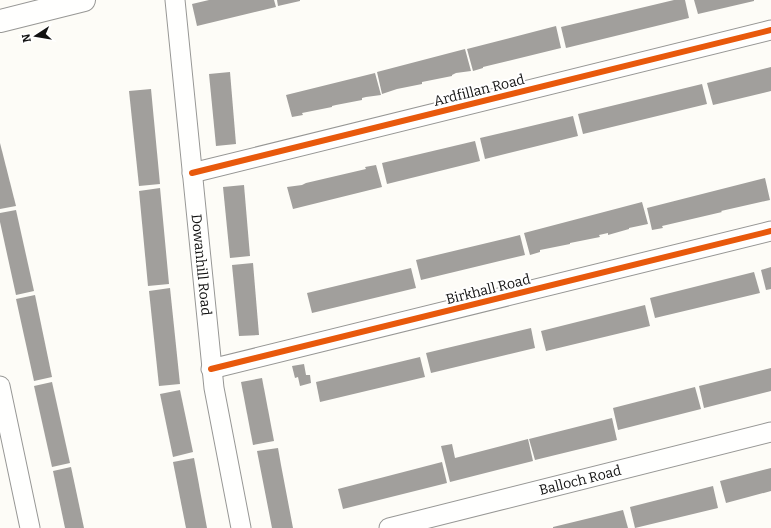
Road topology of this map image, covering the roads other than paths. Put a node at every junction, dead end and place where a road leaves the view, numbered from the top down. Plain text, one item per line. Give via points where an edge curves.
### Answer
1 (84, 0) edge
2 (175, 0) edge
3 (0, 21) edge
4 (771, 30) edge
5 (192, 173) junction
6 (771, 231) edge
7 (211, 369) junction
8 (0, 386) edge
9 (771, 432) edge
10 (30, 528) edge
11 (241, 528) edge
12 (389, 528) edge

1 - 3 street
2 - 5 street, Dowanhill Road
4 - 5 street, Ardfillan Road
5 - 7 street, Dowanhill Road
6 - 7 street, Birkhall Road
7 - 11 street, Dowanhill Road
8 - 10 street
9 - 12 street, Balloch Road

